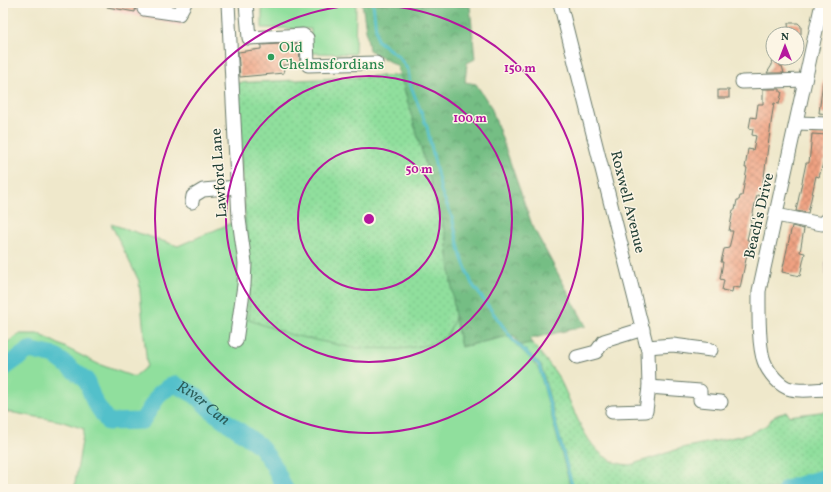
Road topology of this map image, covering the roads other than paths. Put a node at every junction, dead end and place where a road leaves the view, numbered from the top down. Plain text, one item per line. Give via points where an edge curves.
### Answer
1 (145, 3) edge
2 (185, 3) edge
3 (228, 3) edge
4 (246, 3) edge
5 (560, 3) edge
6 (822, 3) edge
7 (376, 63) dead end
8 (805, 80) junction
9 (742, 82) dead end
10 (797, 123) junction
11 (828, 124) edge
12 (237, 187) junction
13 (192, 202) dead end
14 (776, 215) junction
15 (826, 226) edge
16 (643, 329) junction
17 (236, 341) dead end
18 (647, 347) junction
19 (711, 350) dead end
20 (578, 358) dead end
21 (650, 387) junction
22 (828, 389) edge
23 (721, 402) dead end
24 (612, 412) dead end

1 - 2 street via 144,9 179,14
3 - 12 street, Lawford Lane
4 - 7 street via 249,38 303,35 306,38 308,66
5 - 16 street, Roxwell Avenue
6 - 8 street, Beach's Drive
8 - 9 street
8 - 10 street, Beach's Drive
10 - 11 street
10 - 14 street, Beach's Drive
12 - 13 street via 203,190 193,196
12 - 17 street, Lawford Lane via 245,263
14 - 15 street
14 - 22 street, Beach's Drive via 759,290 758,317 764,361 783,386 791,390
16 - 18 street, Roxwell Avenue
16 - 20 street via 604,341 596,352
18 - 19 street via 673,345
18 - 21 street, Roxwell Avenue
21 - 23 street via 700,391 700,400
21 - 24 street, Roxwell Avenue via 646,411

